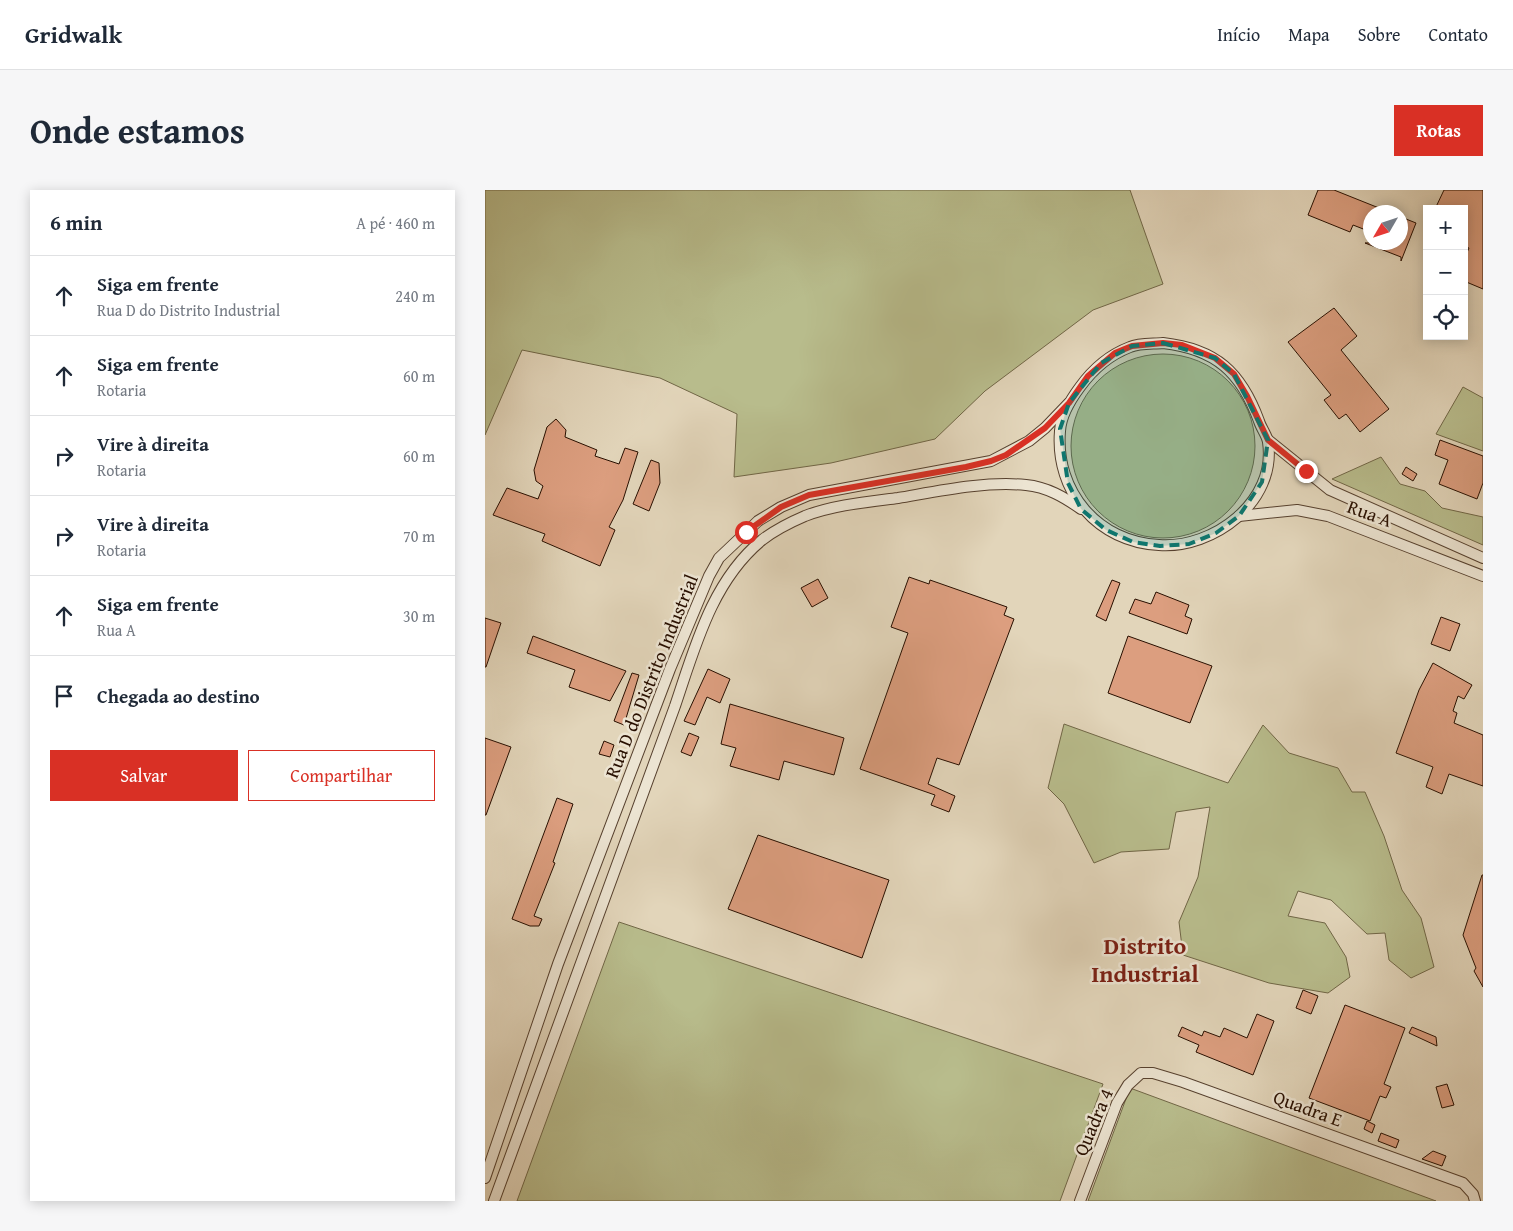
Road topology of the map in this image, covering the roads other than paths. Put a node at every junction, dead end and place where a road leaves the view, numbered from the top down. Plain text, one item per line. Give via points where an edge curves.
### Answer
1 (1069, 403) junction
2 (1268, 440) junction
3 (1081, 509) junction
4 (1239, 516) junction
5 (1483, 558) edge
6 (1483, 576) edge
7 (1153, 1073) joint
8 (485, 1178) edge
9 (494, 1201) edge
10 (1080, 1201) edge
11 (1475, 1201) edge

1 - 2 street via 1088,376 1115,353 1132,346 1182,345 1215,358 1234,374
1 - 3 street via 1060,429 1060,454 1067,483
1 - 8 street, Rua D do Distrito Industrial via 1029,441 991,461 809,495 781,507 758,521 719,558 670,669 558,964
2 - 4 street, Rua D do Distrito Industrial via 1268,462 1262,482
2 - 5 street, Rua A via 1330,490
3 - 4 street, Rua D do Distrito Industrial via 1106,530 1133,542 1160,546 1189,544 1216,534
3 - 9 street, Rua D do Distrito Industrial via 1058,493 1027,485 979,486 842,506 806,516 762,540 745,558 717,594 702,627
4 - 6 street, Rua A via 1297,510 1328,516
7 - 10 street, Quadra 4 via 1141,1073 1128,1085 1117,1103
7 - 11 street, Quadra E via 1463,1183

